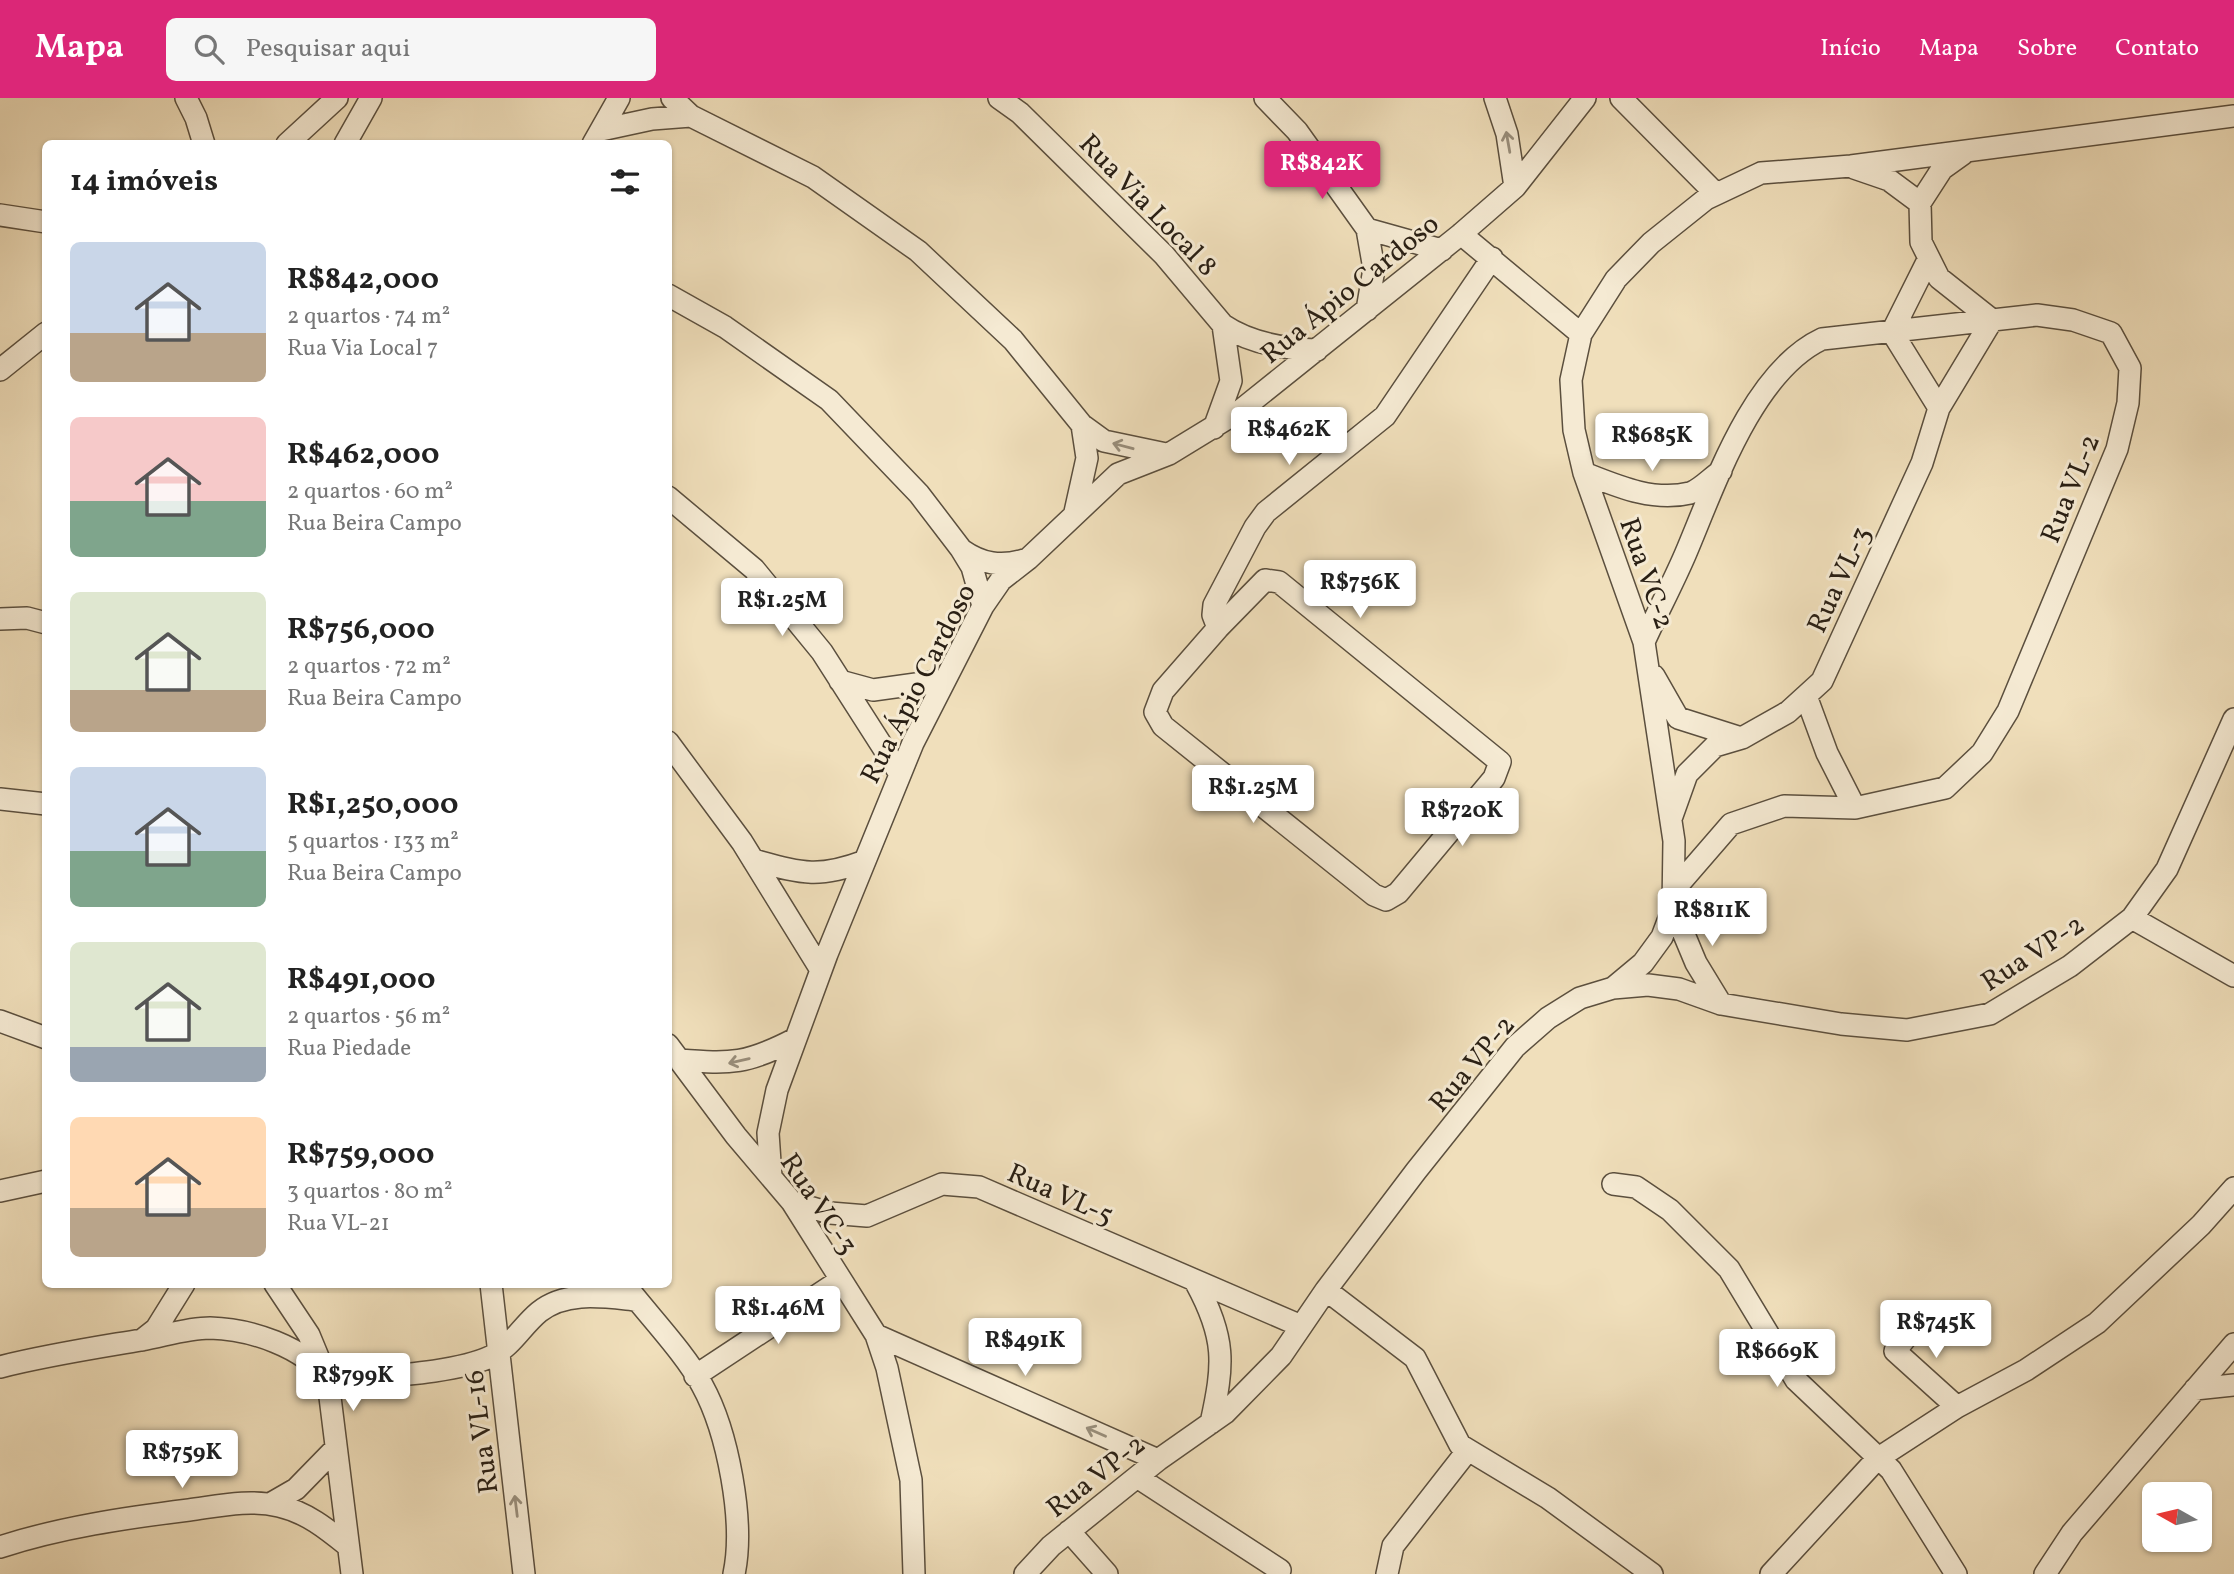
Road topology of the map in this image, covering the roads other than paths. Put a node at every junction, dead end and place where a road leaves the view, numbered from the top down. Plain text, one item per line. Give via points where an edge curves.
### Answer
1 (186, 98) edge
2 (337, 98) edge
3 (371, 98) edge
4 (619, 98) edge
5 (672, 98) edge
6 (999, 98) edge
7 (1265, 98) edge
8 (1495, 98) edge
9 (1585, 98) edge
10 (1621, 98) edge
11 (691, 116) junction
12 (2234, 116) edge
13 (597, 137) edge
14 (203, 140) edge
15 (291, 140) edge
16 (347, 140) edge
17 (1967, 152) junction
18 (1851, 166) junction
19 (1515, 187) junction
20 (1716, 194) junction
21 (1920, 202) junction
22 (0, 215) edge
23 (42, 221) edge
24 (1367, 229) junction
25 (1461, 234) junction
26 (1442, 250) junction
27 (1492, 258) junction
28 (1929, 258) junction
29 (672, 297) edge
30 (1367, 310) junction
31 (1992, 320) junction
32 (1223, 325) junction
33 (1892, 332) junction
34 (1581, 334) junction
35 (42, 335) edge
36 (1318, 350) junction
37 (0, 370) edge
38 (1939, 408) junction
39 (1082, 425) junction
40 (1214, 428) junction
41 (1169, 454) junction
42 (1723, 469) junction
43 (1584, 473) junction
44 (672, 500) edge
45 (1075, 515) junction
46 (961, 549) junction
47 (1028, 559) junction
48 (983, 606) junction
49 (0, 619) edge
50 (36, 620) edge
51 (1218, 628) junction
52 (1644, 642) junction
53 (1649, 668) junction
54 (945, 680) junction
55 (841, 681) junction
56 (1806, 696) junction
57 (2234, 719) edge
58 (1742, 738) junction
59 (672, 747) edge
60 (901, 774) junction
61 (0, 799) edge
62 (42, 804) edge
63 (1855, 808) junction
64 (1671, 821) junction
65 (753, 860) junction
66 (865, 861) junction
67 (1673, 899) junction
68 (2132, 918) junction
69 (821, 970) junction
70 (2234, 976) edge
71 (1614, 988) junction
72 (1721, 1004) junction
73 (0, 1021) edge
74 (42, 1037) edge
75 (795, 1039) junction
76 (674, 1052) edge
77 (771, 1177) junction
78 (42, 1182) edge
79 (1613, 1184) dead end
80 (2234, 1188) edge
81 (0, 1191) edge
82 (792, 1202) junction
83 (839, 1281) junction
84 (1196, 1283) junction
85 (182, 1288) edge
86 (278, 1288) edge
87 (491, 1288) edge
88 (1326, 1290) junction
89 (631, 1292) edge
90 (1927, 1312) dead end
91 (1300, 1326) junction
92 (876, 1335) junction
93 (142, 1340) junction
94 (2234, 1344) edge
95 (499, 1351) junction
96 (0, 1367) edge
97 (695, 1376) junction
98 (328, 1381) junction
99 (2234, 1385) edge
100 (2195, 1390) junction
101 (1957, 1408) junction
102 (1211, 1423) junction
103 (336, 1448) junction
104 (1468, 1450) junction
105 (1877, 1459) junction
106 (1158, 1460) junction
107 (1137, 1477) junction
108 (270, 1504) junction
109 (1069, 1531) junction
110 (348, 1546) junction
111 (0, 1547) edge
112 (352, 1574) edge
113 (524, 1574) edge
114 (734, 1574) edge
115 (914, 1574) edge
116 (1025, 1574) edge
117 (1107, 1574) edge
118 (1276, 1574) edge
119 (1387, 1574) edge
120 (1652, 1574) edge
121 (1771, 1574) edge
122 (1956, 1574) edge
123 (2045, 1574) edge

1 - 14 street
2 - 15 street
3 - 16 street
4 - 13 street
5 - 11 street
6 - 32 street, Rua Via Local 8 via 1020,113 1164,255
7 - 24 street via 1297,131
19 -> 8 street via 1507,134
9 - 19 street, Rua Ápio Cardoso
10 - 20 street
11 - 13 street via 652,119
11 - 39 street via 813,177 918,251 1013,340
12 - 17 street, Rua VC-2
17 - 18 street, Rua VC-2
17 - 21 street via 1942,169
18 - 20 street, Rua VC-2 via 1761,173
18 - 21 street via 1889,180
19 - 25 street, Rua Ápio Cardoso
20 - 34 street, Rua VC-2 via 1651,243 1616,279
21 - 28 street via 1921,242
22 - 23 street
24 - 26 street
24 - 30 street via 1374,269
25 - 26 street, Rua Ápio Cardoso
25 - 27 street
26 - 30 street, Rua Ápio Cardoso
27 - 34 street
27 - 51 street via 1385,416 1266,512 1214,605
28 - 31 street via 1939,278
28 - 33 street
29 - 46 street via 725,327 829,400 919,494
30 - 36 street, Rua Ápio Cardoso
31 - 33 street, Rua VL-2
31 - 38 street, Rua VL-3
31 - 63 street, Rua VL-2 via 2037,315 2073,320 2111,333 2130,368 2128,403 2117,449 2008,711 1982,753 1945,788
32 - 36 street, Rua Via Local 8 via 1241,337 1289,349
32 - 40 street via 1231,381
33 - 38 street
33 - 42 street, Rua VL-2 via 1822,339 1801,349 1737,434
34 - 43 street, Rua VC-2 via 1570,380
35 - 37 street
36 - 40 street, Rua Ápio Cardoso
38 - 56 street, Rua VL-3 via 1922,463 1822,681
41 -> 39 street via 1104,441
39 - 45 street via 1087,458
40 - 41 street, Rua Ápio Cardoso
41 - 45 street, Rua Ápio Cardoso via 1118,474
42 - 43 street via 1692,492 1671,495 1631,492
42 - 52 street, Rua VL-2
43 - 52 street, Rua VC-2
44 - 55 street via 754,569
45 - 47 street, Rua Ápio Cardoso
46 - 47 street via 993,564
46 - 48 street via 972,567
47 - 48 street, Rua Ápio Cardoso via 1002,580
48 - 54 street, Rua Ápio Cardoso
49 - 50 street
51 - 51 street via 1163,691 1155,712 1163,726 1374,895 1386,900 1398,893 1494,778 1500,762 1279,582 1265,580
52 - 53 street, Rua VC-2
53 - 58 street via 1678,718
53 - 64 street, Rua VC-2
54 - 55 street via 873,690
54 - 60 street, Rua Ápio Cardoso
55 - 60 street
56 - 58 street, Rua VL-3 via 1788,712
56 - 63 street via 1827,753
57 - 68 street, Rua VP-2 via 2167,869
58 - 64 street, Rua VL-3 via 1715,746 1687,774
59 - 65 street
60 - 66 street, Rua Ápio Cardoso
61 - 62 street
63 - 67 street, Rua VL-2 via 1784,806 1731,824
64 - 67 street, Rua VC-2
65 - 66 street via 798,872 834,873
65 - 69 street
66 - 69 street, Rua Ápio Cardoso
67 - 71 street, Rua VC-2 via 1662,937 1643,963
67 - 72 street via 1696,963
68 - 70 street
68 - 72 street, Rua VP-2 via 2070,966 1990,1014 1907,1030
69 - 75 street, Rua Ápio Cardoso
71 - 72 street, Rua VP-2 via 1648,985 1679,989
71 - 88 street, Rua VP-2 via 1580,998 1515,1046
73 - 74 street
75 -> 76 street via 765,1055 728,1064
75 - 77 street, Rua Ápio Cardoso via 776,1090 768,1133
76 - 77 street, Rua VC-3
77 - 82 street, Rua VC-3
78 - 81 street
79 - 105 street via 1636,1187 1670,1210 1729,1269 1796,1380
80 - 101 street via 2097,1323
82 - 83 street, Rua VC-3
82 - 84 street, Rua VL-5 via 830,1213 867,1216 942,1184 979,1187
83 - 92 street, Rua VC-3
83 - 97 street
84 - 91 street, Rua VL-5
84 - 102 street via 1220,1337 1221,1380
85 - 93 street via 156,1329
86 - 98 street via 309,1335
87 - 95 street, Rua VL-16
88 - 91 street, Rua VP-2
88 - 104 street via 1415,1359 1460,1445
89 - 95 street via 571,1298 540,1311
89 - 97 street
90 - 101 street via 1895,1351
91 - 102 street, Rua VP-2 via 1281,1356
106 -> 92 street
92 - 115 street, Rua VC-3 via 911,1480
93 - 96 street
93 - 98 street via 209,1328 255,1334 296,1353
94 - 100 street
95 - 98 street via 449,1367
113 -> 95 street, Rua VL-16
97 - 114 street via 725,1449 734,1488 738,1522
98 - 103 street
99 - 100 street
100 - 123 street via 2072,1533
101 - 105 street
102 - 106 street, Rua VP-2
103 - 108 street via 296,1489
103 - 110 street
104 - 119 street via 1393,1546
104 - 120 street via 1548,1498
105 - 121 street
105 - 122 street via 1891,1470
106 - 107 street, Rua VP-2
107 - 109 street, Rua VP-2
107 - 118 street via 1280,1570
108 - 110 street via 319,1522
108 - 111 street via 253,1502 124,1518 44,1533
109 - 116 street, Rua VP-2
109 - 117 street
110 - 112 street

